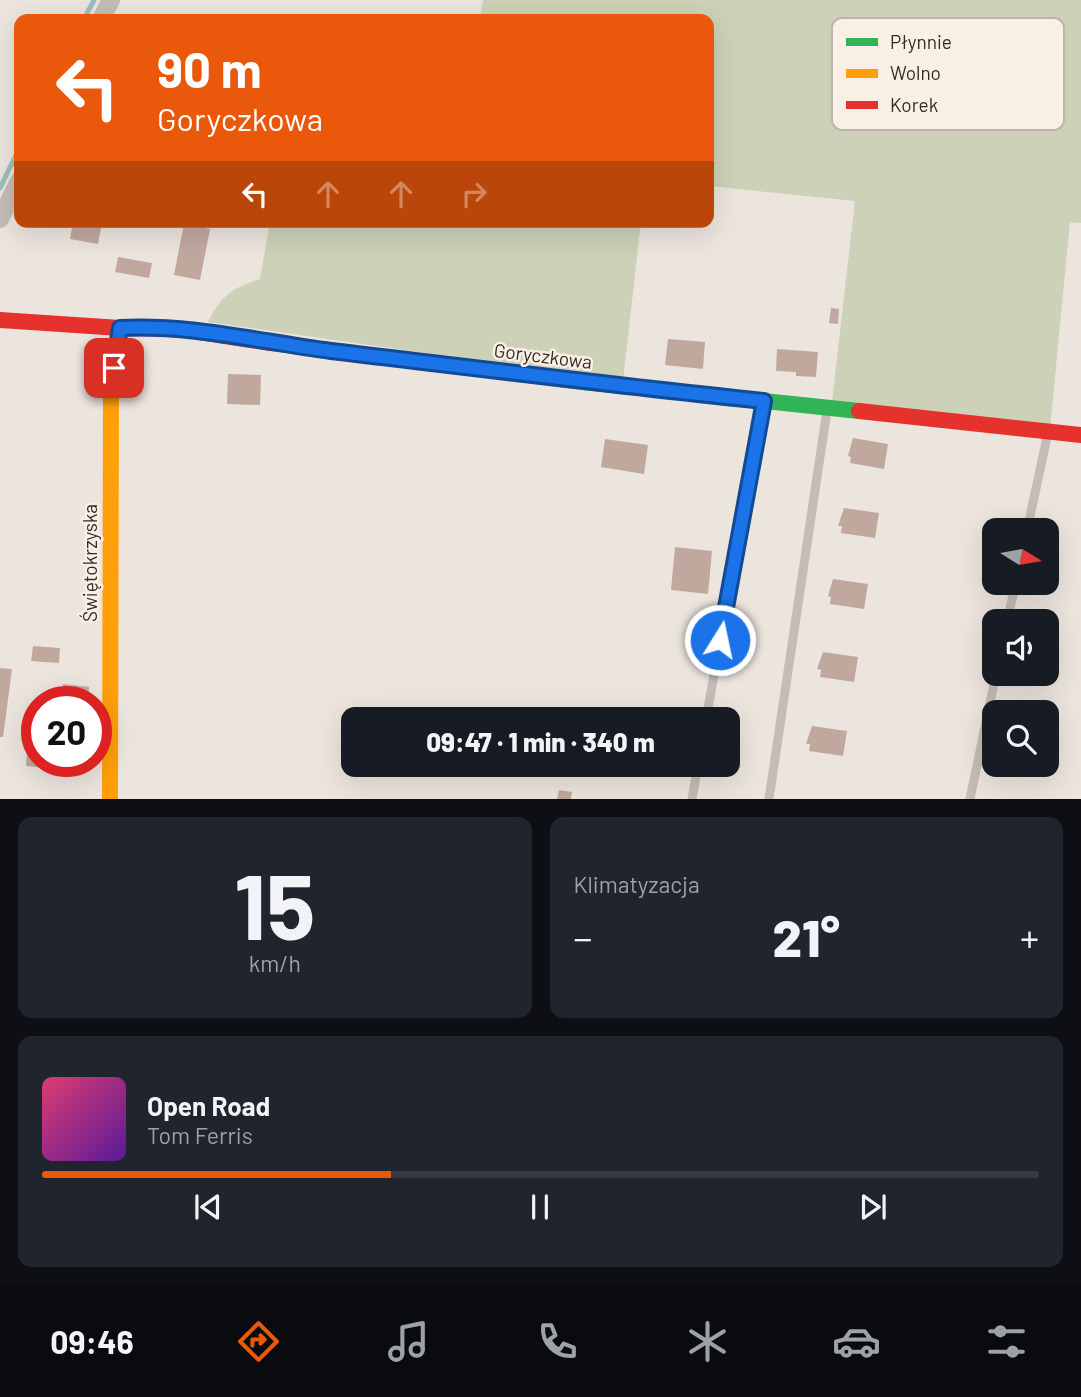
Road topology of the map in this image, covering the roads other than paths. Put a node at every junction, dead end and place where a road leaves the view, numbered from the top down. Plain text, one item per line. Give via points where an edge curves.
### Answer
1 (14, 191) edge
2 (0, 219) edge
3 (0, 320) edge
4 (120, 328) junction
5 (764, 401) junction
6 (828, 408) junction
7 (1048, 432) junction
8 (1081, 435) edge
9 (1030, 518) edge
10 (994, 686) edge
11 (708, 707) edge
12 (696, 777) edge
13 (110, 799) edge
14 (692, 799) edge
15 (769, 799) edge
16 (970, 799) edge

1 - 2 street
3 - 4 street, Goryczkowa
4 - 5 street, Goryczkowa via 180,329 289,346
4 - 13 street, Świętokrzyska via 111,383
5 - 6 street, Goryczkowa
5 - 11 lane
6 - 7 street, Goryczkowa
6 - 15 lane
7 - 8 street, Goryczkowa
7 - 9 lane
10 - 16 lane
12 - 14 lane

